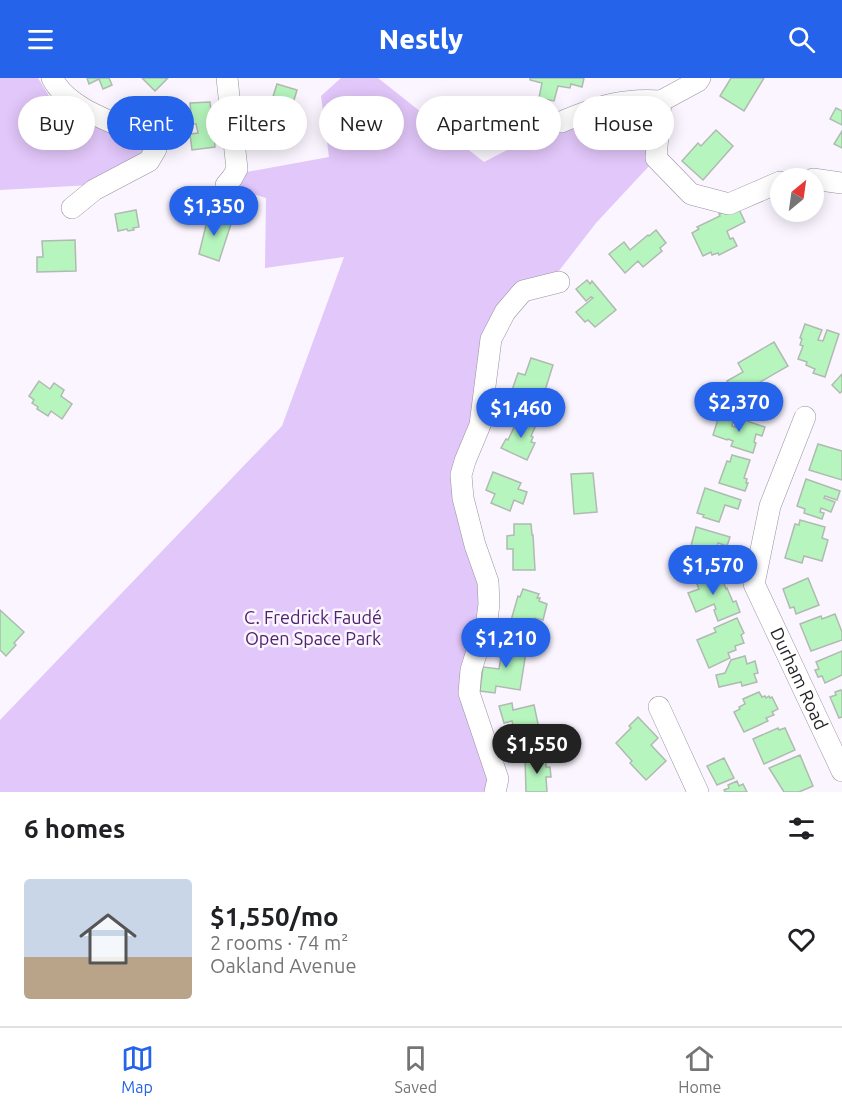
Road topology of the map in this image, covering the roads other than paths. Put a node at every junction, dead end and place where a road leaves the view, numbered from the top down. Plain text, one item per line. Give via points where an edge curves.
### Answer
1 (52, 78) edge
2 (227, 78) edge
3 (700, 78) edge
4 (670, 96) edge
5 (573, 117) edge
6 (561, 122) dead end
7 (657, 150) edge
8 (824, 181) edge
9 (842, 183) edge
10 (226, 185) dead end
11 (770, 186) edge
12 (72, 208) dead end
13 (559, 282) dead end
14 (805, 417) dead end
15 (659, 707) dead end
16 (842, 771) edge
17 (495, 792) edge
18 (698, 792) edge

1 - 12 street via 72,100 143,134 156,149 149,161 94,190
2 - 10 street via 237,169
3 - 4 street
5 - 6 street
7 - 11 street via 656,158 691,195 729,204
8 - 9 street
13 - 17 street via 523,291 505,312 491,339 480,425 461,475 463,498 488,582 487,620 471,670 469,693 498,779
14 - 16 street, Durham Road via 770,506 754,584
15 - 18 street

